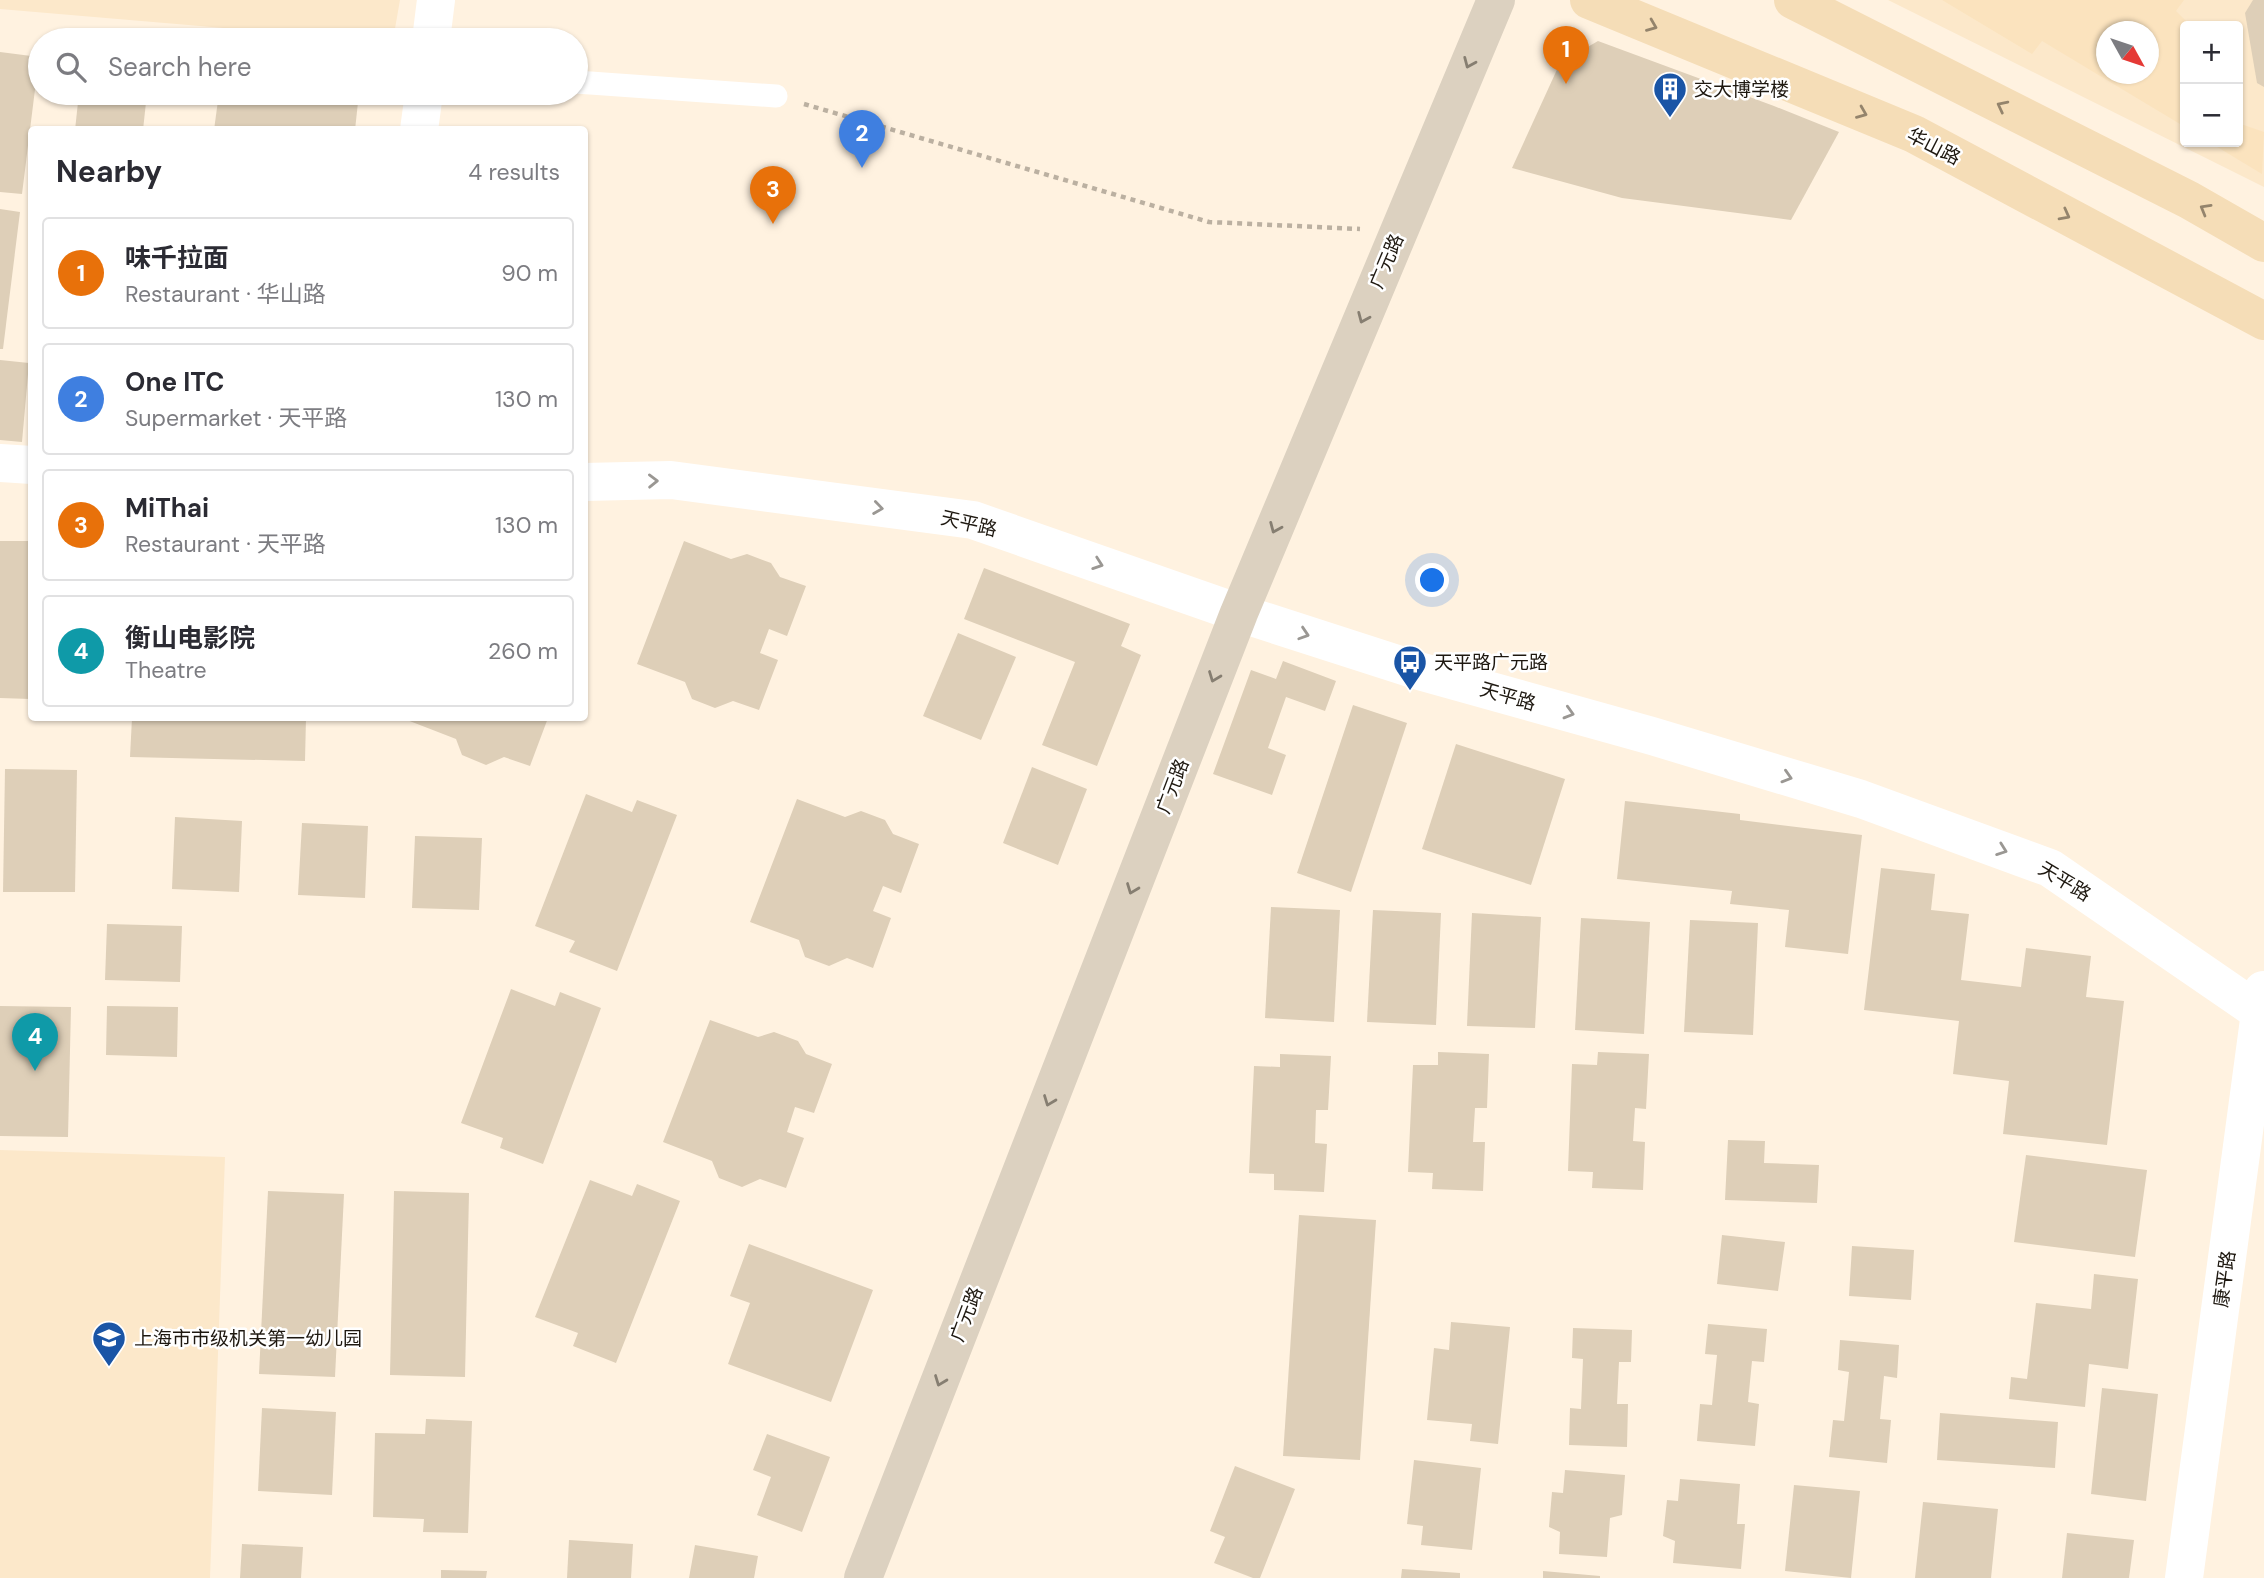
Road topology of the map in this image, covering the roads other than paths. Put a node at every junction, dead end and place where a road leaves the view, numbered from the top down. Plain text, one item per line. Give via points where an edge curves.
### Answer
1 (436, 0) edge
2 (1496, 0) edge
3 (1589, 0) edge
4 (1805, 3) edge
5 (432, 28) edge
6 (588, 83) edge
7 (776, 96) road end
8 (422, 105) edge
9 (420, 126) edge
10 (2264, 243) edge
11 (2264, 321) edge
12 (0, 463) edge
13 (28, 465) edge
14 (588, 482) edge
15 (1239, 613) junction
16 (2262, 1002) edge
17 (863, 1578) edge
18 (2184, 1578) edge

1 - 5 street
2 -> 15 street, 广元路
3 -> 11 main road, 华山路 via 1914,134
10 -> 4 main road
6 - 7 lane
8 - 9 street
12 - 13 street
14 -> 15 street, 天平路 via 671,480 973,520
15 -> 16 street, 天平路 via 1419,671 1861,799 2050,868
15 -> 17 street, 广元路
16 - 18 street, 康平路

